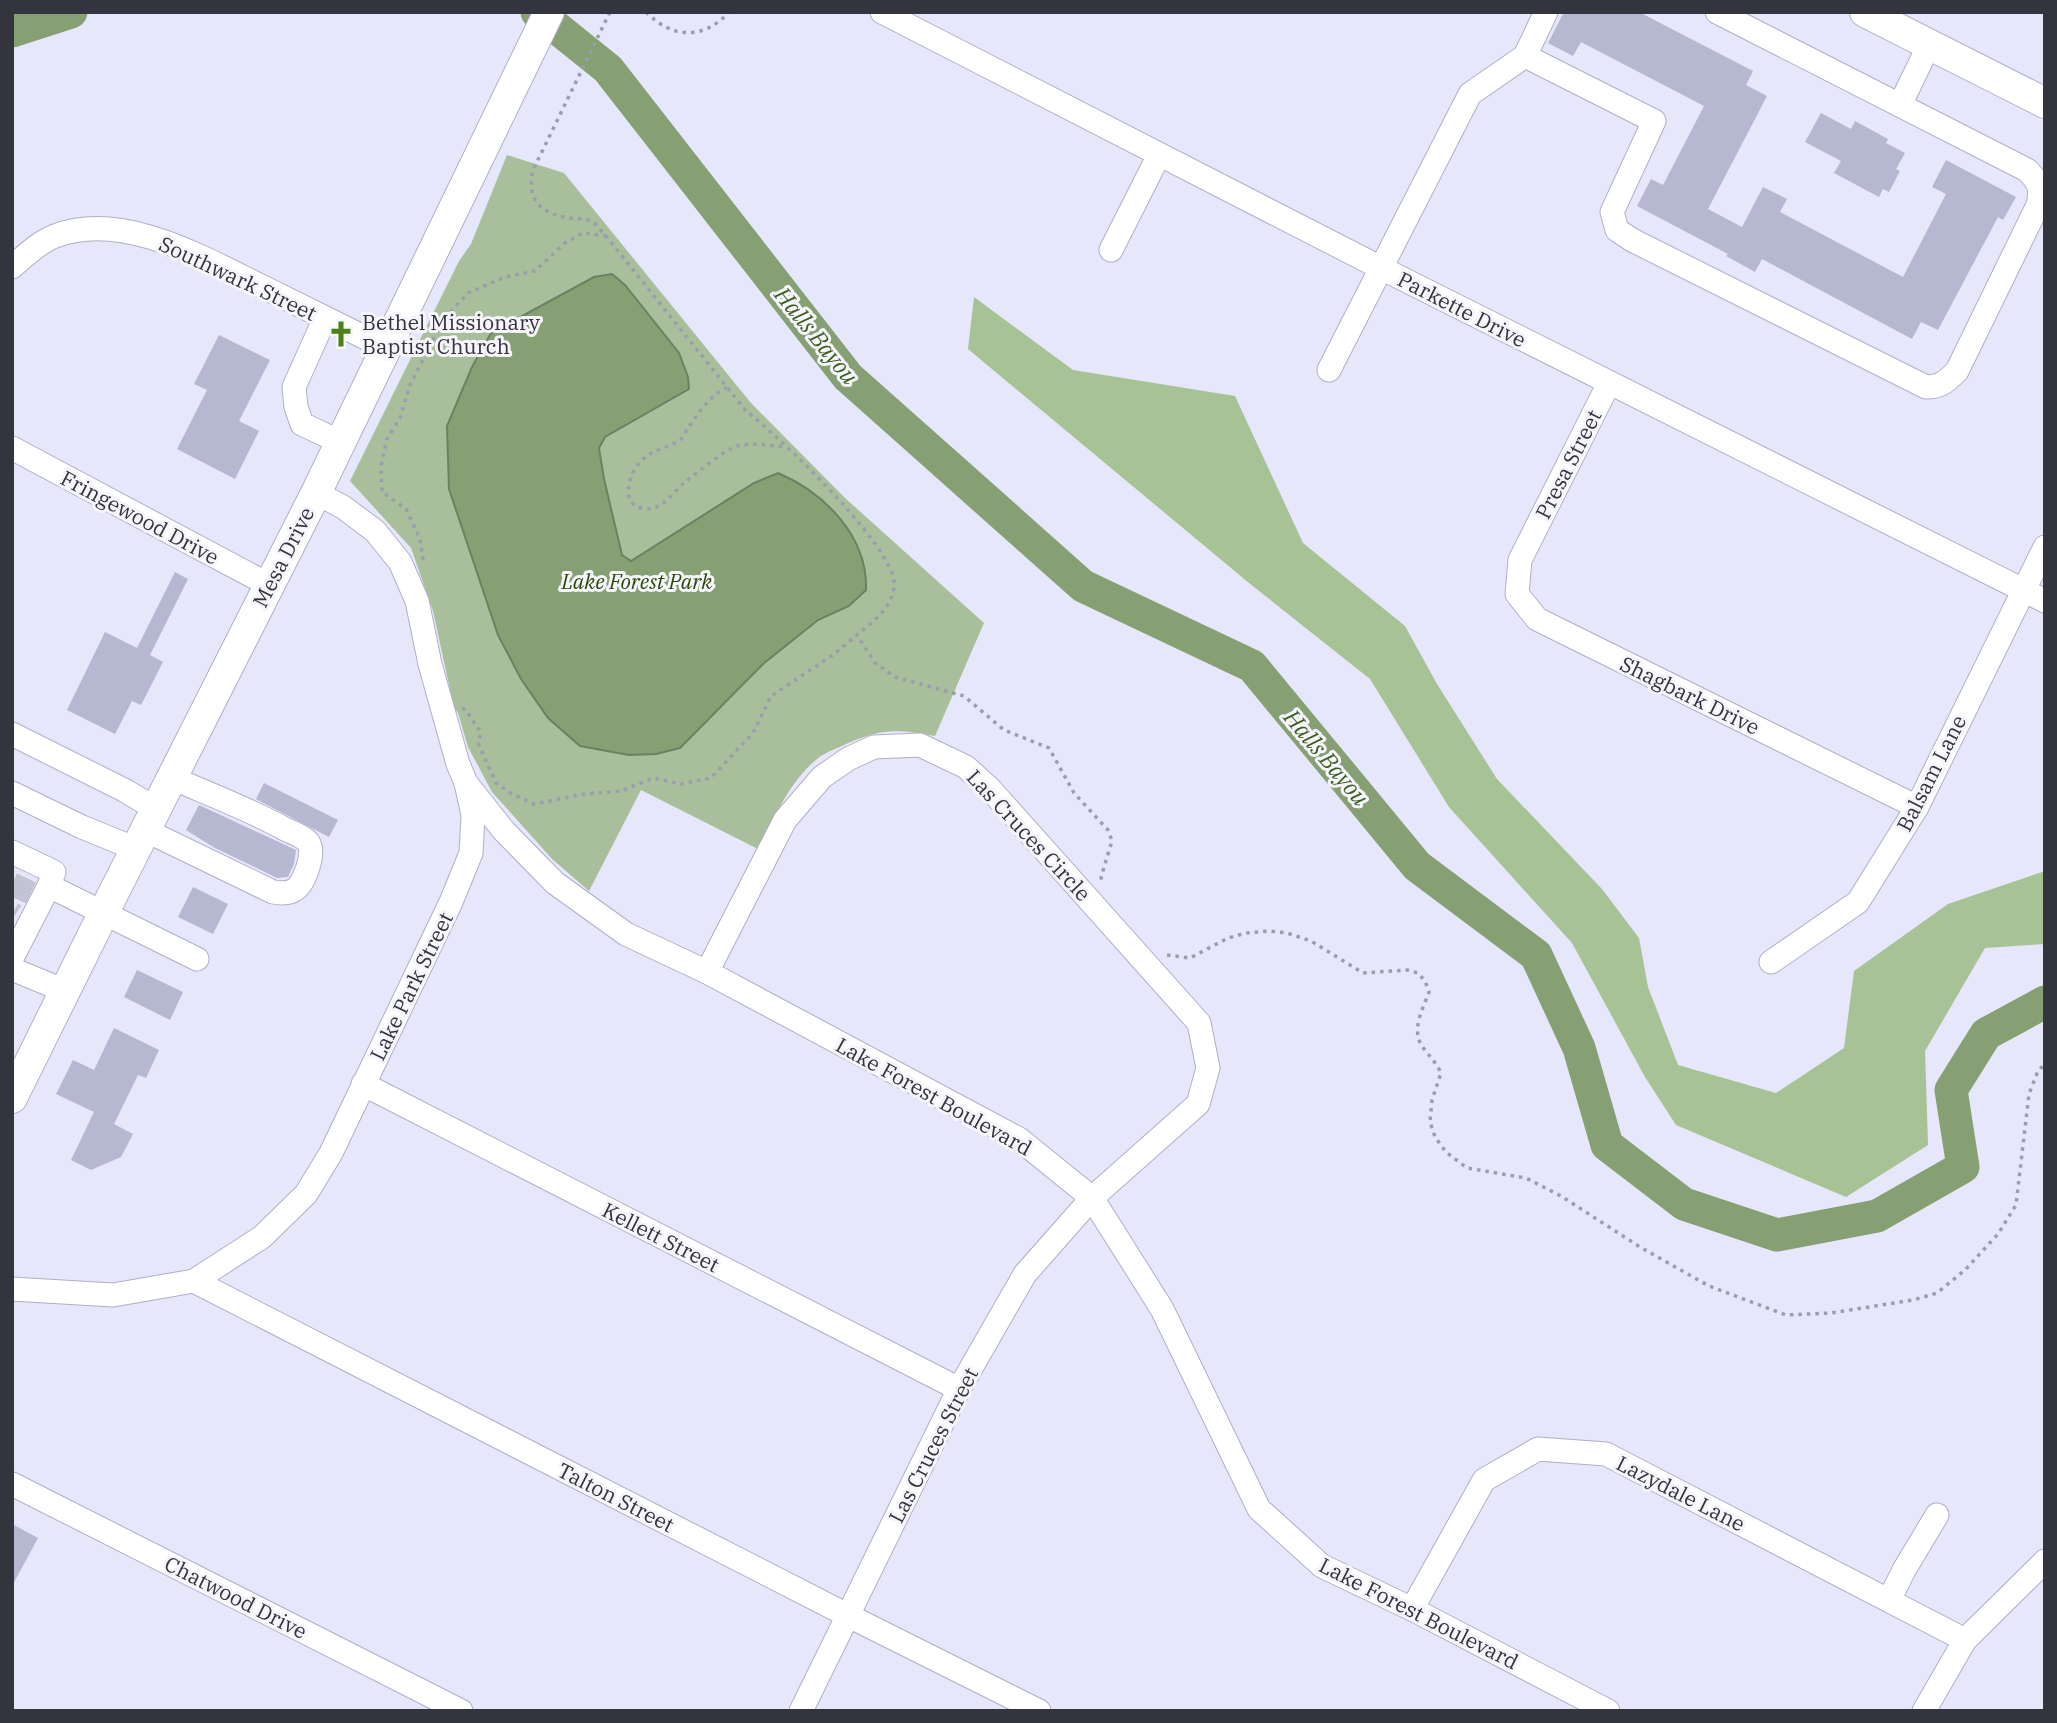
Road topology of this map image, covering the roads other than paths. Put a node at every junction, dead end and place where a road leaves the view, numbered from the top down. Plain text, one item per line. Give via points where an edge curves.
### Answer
1 (549, 12) edge
2 (882, 12) edge
3 (1546, 12) edge
4 (1717, 12) edge
5 (1865, 12) edge
6 (1929, 45) junction
7 (1525, 56) junction
8 (2045, 103) edge
9 (1900, 105) junction
10 (1159, 155) junction
11 (1111, 250) dead end
12 (12, 267) edge
13 (1381, 268) junction
14 (325, 318) junction
15 (386, 348) junction
16 (1329, 370) dead end
17 (1609, 383) junction
18 (340, 442) junction
19 (12, 448) edge
20 (316, 493) junction
21 (1528, 545) joint
22 (2045, 547) edge
23 (269, 585) junction
24 (2023, 590) junction
25 (2045, 601) edge
26 (12, 734) edge
27 (172, 778) junction
28 (466, 783) junction
29 (12, 793) edge
30 (1917, 807) junction
31 (146, 829) junction
32 (12, 852) edge
33 (41, 893) junction
34 (104, 912) junction
35 (13, 956) edge
36 (197, 959) dead end
37 (1771, 962) dead end
38 (707, 972) junction
39 (65, 991) junction
40 (363, 1084) junction
41 (12, 1098) edge
42 (1092, 1198) junction
43 (194, 1281) junction
44 (12, 1289) edge
45 (959, 1389) junction
46 (12, 1484) edge
47 (1937, 1515) dead end
48 (2045, 1561) edge
49 (1889, 1600) junction
50 (1412, 1609) junction
51 (849, 1616) junction
52 (1965, 1640) junction
53 (461, 1711) edge
54 (801, 1711) edge
55 (1039, 1711) edge
56 (1608, 1711) edge
57 (1924, 1711) edge

1 - 15 main road, Mesa Drive
2 - 10 street, Parkette Drive
3 - 7 street
4 - 9 street
5 - 6 main road
6 - 8 main road
6 - 9 street
7 - 9 street via 1654,121 1612,212 1617,230 1926,387 1936,387 1957,371 2041,191 2028,170
7 - 13 street via 1470,94
10 - 11 street
10 - 13 street, Parkette Drive
12 - 14 street, Southwark Street via 55,236 89,230 127,231 184,249
13 - 16 street
13 - 17 street, Parkette Drive
14 - 15 street, Southwark Street
14 - 18 street via 294,387 296,407 302,425
15 - 18 main road, Mesa Drive
17 - 21 street, Presa Street
17 - 24 street, Parkette Drive
18 - 20 main road, Mesa Drive
19 - 23 street, Fringewood Drive
20 - 23 main road, Mesa Drive
20 - 28 street, Lake Park Street via 375,531 400,562 417,601 430,664
21 - 30 street, Shagbark Drive via 1520,560 1517,594 1537,620
22 - 24 street, Balsam Lane
23 - 27 main road, Mesa Drive
24 - 25 street, Parkette Drive
24 - 30 street, Balsam Lane
26 - 31 street via 124,790
27 - 31 main road, Mesa Drive
27 - 31 street via 303,838 312,850 299,886 294,891 273,892
28 - 38 street, Lake Forest Boulevard via 504,831 555,883 626,934
28 - 40 street, Lake Park Street via 473,815 471,853
29 - 31 street via 82,827
30 - 37 street, Balsam Lane via 1858,902
31 - 34 main road, Mesa Drive
32 - 33 street via 54,872
33 - 34 street
33 - 35 street via 23,918
34 - 36 street
34 - 39 main road, Mesa Drive
35 - 39 street
38 - 42 street, Lake Forest Boulevard via 1019,1139
38 - 42 street, Las Cruces Circle via 785,820 822,777 874,747 920,745 966,767 1199,1023 1208,1068 1198,1104
39 - 41 main road, Mesa Drive
40 - 43 street, Lake Park Street via 306,1194 262,1237
40 - 45 street, Kellett Street
42 - 45 street, Las Cruces Street via 1025,1274
42 - 50 street, Lake Forest Boulevard via 1162,1309 1259,1509 1322,1566
43 - 44 street, Lake Park Street via 113,1295
43 - 51 street, Talton Street
45 - 51 street, Las Cruces Street
46 - 53 street, Chatwood Drive
47 - 49 street
48 - 52 street
49 - 50 street, Lazydale Lane via 1606,1454 1538,1449 1485,1480
49 - 52 street, Lazydale Lane
50 - 56 street, Lake Forest Boulevard
51 - 54 street, Las Cruces Street
51 - 55 street, Talton Street
52 - 57 street

